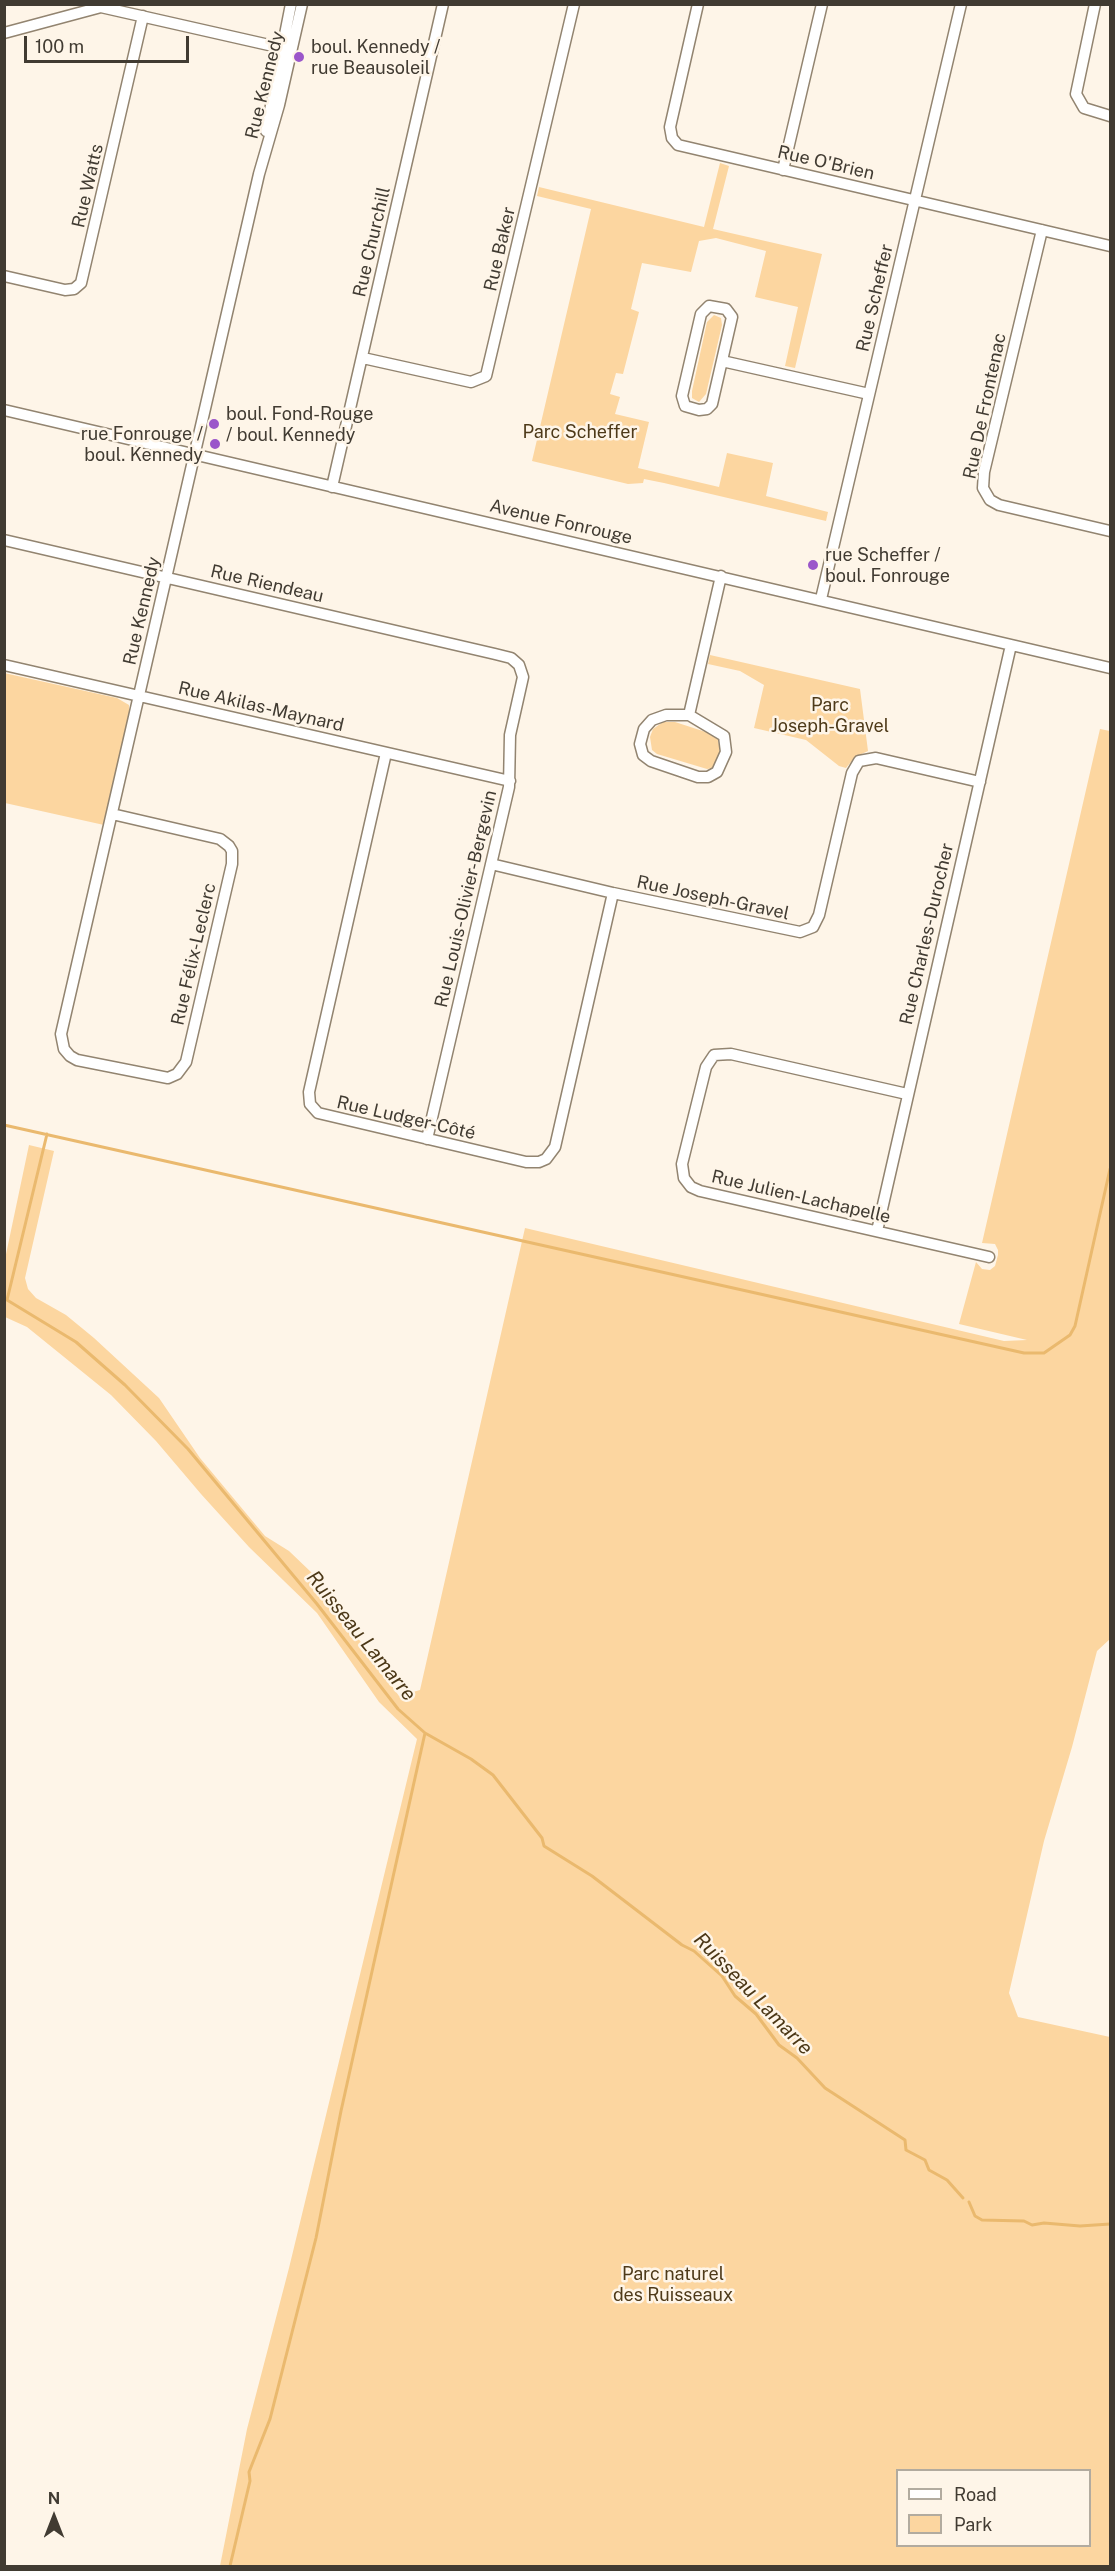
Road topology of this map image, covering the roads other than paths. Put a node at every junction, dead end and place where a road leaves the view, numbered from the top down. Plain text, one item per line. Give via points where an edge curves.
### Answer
1 (291, 4) edge
2 (302, 4) edge
3 (443, 4) edge
4 (574, 4) edge
5 (698, 4) edge
6 (822, 4) edge
7 (961, 4) edge
8 (1095, 4) edge
9 (143, 16) junction
10 (4, 33) edge
11 (287, 49) junction
12 (1110, 116) edge
13 (783, 170) junction
14 (915, 200) junction
15 (1042, 230) junction
16 (1110, 246) edge
17 (4, 276) edge
18 (363, 358) junction
19 (722, 361) junction
20 (869, 394) junction
21 (4, 410) edge
22 (195, 455) junction
23 (332, 487) junction
24 (1110, 531) edge
25 (4, 540) edge
26 (721, 576) junction
27 (166, 578) junction
28 (820, 599) junction
29 (1011, 645) junction
30 (4, 665) edge
31 (519, 665) joint
32 (1110, 668) edge
33 (139, 696) junction
34 (689, 715) junction
35 (386, 753) junction
36 (510, 781) junction
37 (980, 782) junction
38 (112, 814) junction
39 (491, 864) junction
40 (613, 893) junction
41 (67, 1054) joint
42 (907, 1094) junction
43 (427, 1139) junction
44 (877, 1231) junction
45 (988, 1257) dead end

1 - 11 street, Rue Kennedy
2 - 11 street, Rue Kennedy
3 - 18 street, Rue Churchill
4 - 18 street, Rue Baker via 486,376 471,382
5 - 13 street, Rue O'Brien via 670,127 672,138 681,147
6 - 13 street
7 - 14 street, Rue Scheffer
8 - 12 street via 1076,94 1084,108
9 - 10 street via 101,7
9 - 11 street
9 - 17 street, Rue Watts via 81,283 65,290
11 - 22 street, Rue Kennedy
13 - 14 street, Rue O'Brien
14 - 15 street, Rue O'Brien
14 - 20 street, Rue Scheffer
15 - 16 street, Rue O'Brien
15 - 24 street, Rue De Frontenac via 983,488 990,500 999,505
18 - 23 street, Rue Churchill
19 - 19 street via 732,314 709,306 701,314 683,390 686,406 710,408
19 - 20 street
20 - 28 street, Rue Scheffer
21 - 22 street, Avenue Fonrouge
22 - 23 street, Avenue Fonrouge
22 - 27 street, Rue Kennedy
23 - 26 street, Avenue Fonrouge
25 - 27 street, Rue Riendeau
26 - 28 street, Avenue Fonrouge
26 - 34 street
27 - 31 street, Rue Riendeau via 495,654 511,658
27 - 33 street, Rue Kennedy
28 - 29 street, Avenue Fonrouge
29 - 32 street, Avenue Fonrouge
29 - 37 street, Rue Charles-Durocher
30 - 33 street, Rue Akilas-Maynard
31 - 36 street, Rue Louis-Olivier-Bergevin via 523,677 510,735
33 - 35 street, Rue Akilas-Maynard
33 - 38 street, Rue Kennedy
34 - 34 street via 666,715 652,720 642,734 641,753 693,776 708,777 723,763 726,741 717,730
35 - 36 street, Rue Akilas-Maynard
35 - 43 street, Rue Ludger-Côté via 309,1101 315,1110 327,1116
36 - 39 street, Rue Louis-Olivier-Bergevin
37 - 40 street, Rue Joseph-Gravel via 876,758 859,761 852,773 819,915 813,927 805,931 787,931
37 - 42 street, Rue Charles-Durocher
38 - 41 street, Rue Kennedy via 61,1034
38 - 41 street, Rue Félix-Leclerc via 220,839 231,848 232,864 182,1070 163,1078 81,1061
39 - 40 street, Rue Joseph-Gravel
39 - 43 street, Rue Louis-Olivier-Bergevin
40 - 43 street, Rue Ludger-Côté via 550,1156 530,1163
42 - 44 street, Rue Charles-Durocher
42 - 44 street, Rue Julien-Lachapelle via 718,1054 706,1067 682,1164 684,1178 696,1189
44 - 45 street, Rue Julien-Lachapelle

